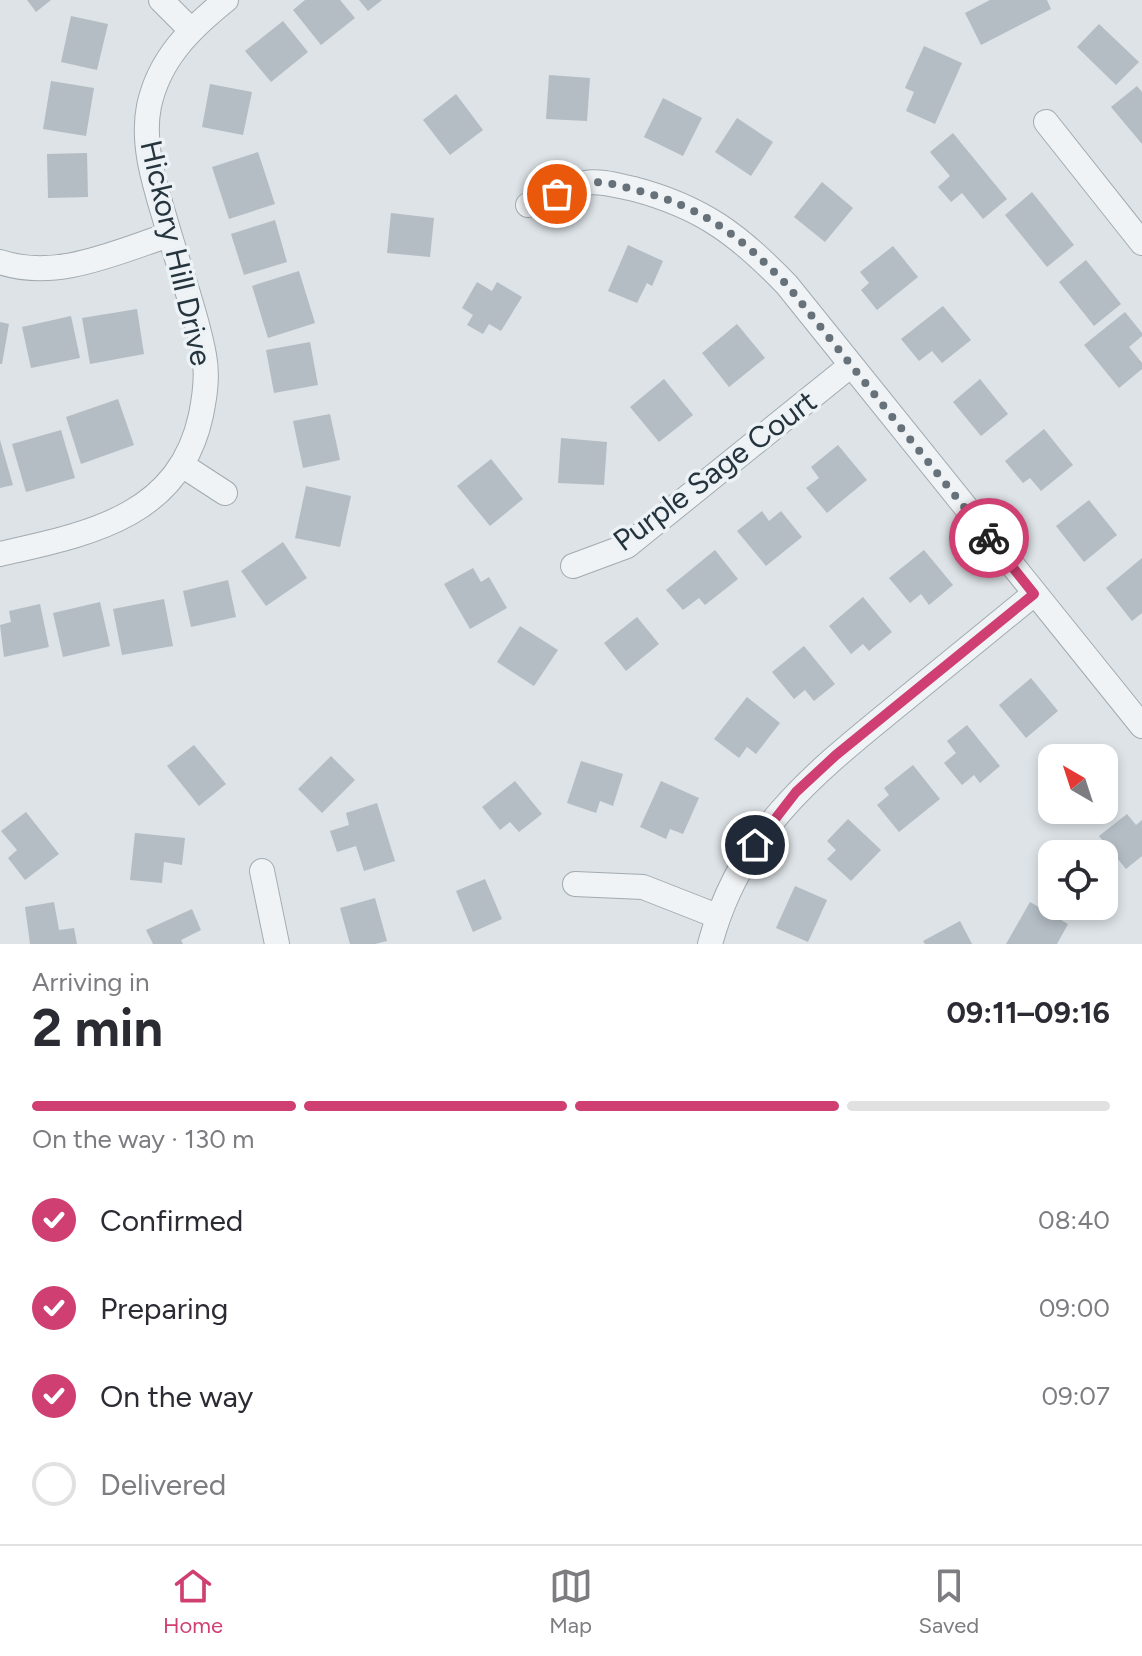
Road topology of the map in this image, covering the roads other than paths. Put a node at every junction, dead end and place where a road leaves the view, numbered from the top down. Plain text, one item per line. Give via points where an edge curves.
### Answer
1 (161, 0) edge
2 (226, 0) edge
3 (190, 29) junction
4 (1046, 122) dead end
5 (528, 205) dead end
6 (169, 235) junction
7 (1142, 243) edge
8 (0, 262) edge
9 (850, 366) junction
10 (182, 465) junction
11 (225, 493) dead end
12 (0, 554) edge
13 (573, 566) dead end
14 (1034, 594) junction
15 (1142, 726) edge
16 (262, 871) dead end
17 (575, 884) dead end
18 (717, 916) junction
19 (277, 944) edge
20 (710, 944) edge

1 - 3 street
2 - 3 street, Hickory Hill Drive
3 - 6 street, Hickory Hill Drive via 165,66 149,106 146,135
4 - 7 street
5 - 9 street via 586,183 617,185 685,206 752,249
6 - 8 street via 53,268
6 - 10 street, Hickory Hill Drive via 204,356 206,391
9 - 13 street, Purple Sage Court via 627,546
9 - 14 street
10 - 11 street
10 - 12 street, Hickory Hill Drive via 151,499 116,521 83,535
14 - 15 street
14 - 18 street via 796,792 751,851
16 - 19 street
17 - 18 street via 643,887
18 - 20 street

